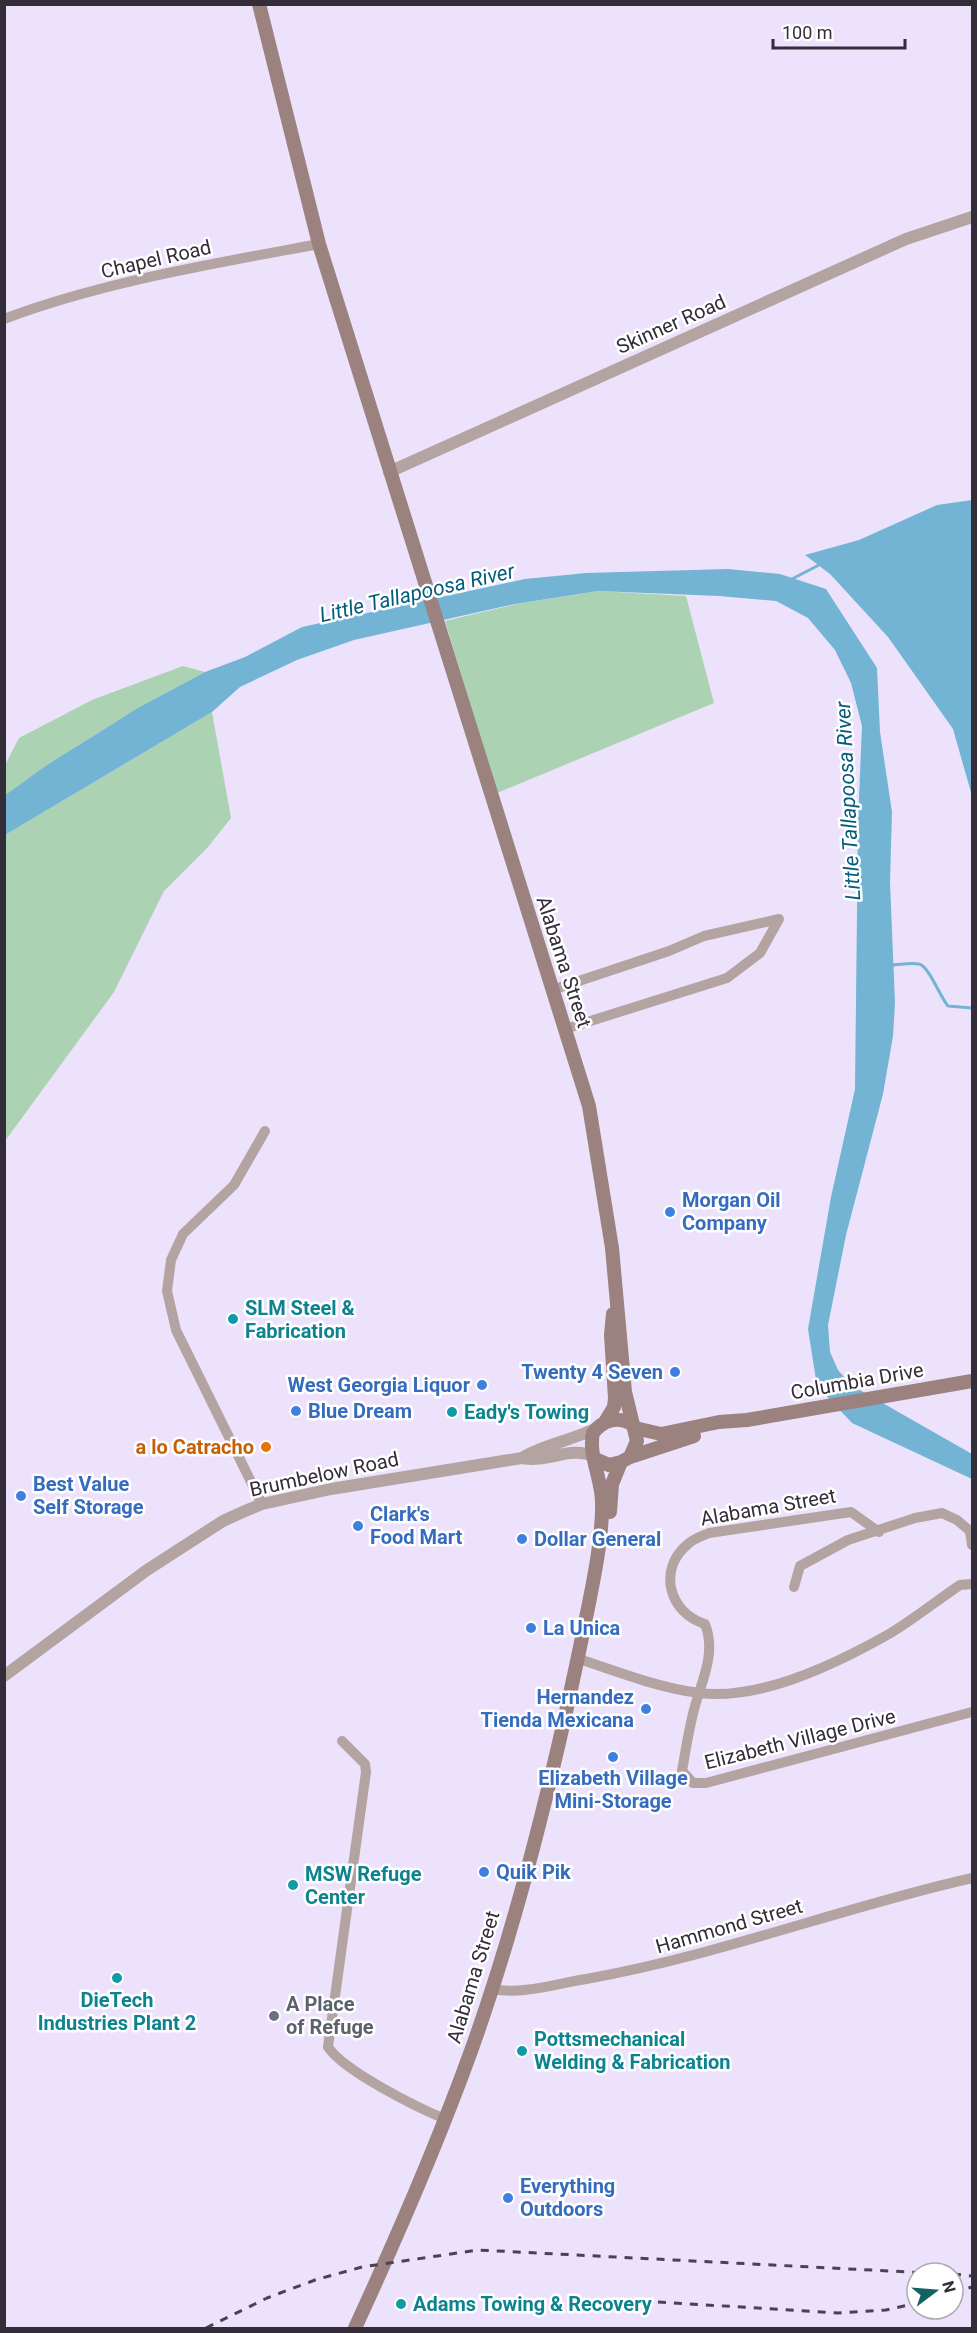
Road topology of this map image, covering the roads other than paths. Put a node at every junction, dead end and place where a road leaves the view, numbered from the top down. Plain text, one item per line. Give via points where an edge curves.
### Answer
1 (259, 4) edge
2 (972, 218) edge
3 (319, 244) junction
4 (4, 320) edge
5 (389, 472) junction
6 (552, 990) junction
7 (565, 1029) junction
8 (266, 1131) dead end
9 (615, 1294) junction
10 (972, 1381) edge
11 (747, 1420) junction
12 (601, 1425) junction
13 (634, 1426) junction
14 (594, 1457) junction
15 (522, 1458) junction
16 (626, 1460) junction
17 (262, 1504) junction
18 (879, 1532) junction
19 (972, 1545) edge
20 (972, 1584) edge
21 (794, 1587) dead end
22 (585, 1622) junction
23 (576, 1658) junction
24 (4, 1676) edge
25 (699, 1694) junction
26 (972, 1712) edge
27 (342, 1741) dead end
28 (972, 1878) edge
29 (492, 1989) junction
30 (445, 2119) junction
31 (355, 2328) edge

1 - 3 main road, Alabama Street
2 - 5 street, Skinner Road via 906,239
3 - 4 street, Chapel Road via 50,302
3 - 5 main road, Alabama Street
5 - 6 main road, Alabama Street
6 - 7 main road, Alabama Street
6 - 7 street via 704,936 779,920 760,953 727,978
7 - 9 main road, Alabama Street via 589,1106 601,1166
8 - 17 street via 234,1185 183,1234 171,1260 167,1291 177,1330
9 - 12 main road, Alabama Street via 611,1335 615,1398 614,1407
9 - 13 main road, Alabama Street via 625,1392
10 - 11 main road, Columbia Drive
11 - 13 main road, Columbia Drive via 661,1434
11 - 16 main road, Columbia Drive
12 - 13 main road via 620,1419
12 - 14 main road via 592,1437
12 - 15 street, Brumbelow Road
13 - 16 main road via 637,1441
14 - 15 street, Brumbelow Road via 577,1450 543,1459
14 - 16 main road via 609,1465
14 - 22 main road, Alabama Street via 600,1477 602,1516
15 - 17 street, Brumbelow Road
16 - 22 main road, Alabama Street via 612,1484 603,1567 597,1596
17 - 24 street, Brumbelow Road via 223,1521 147,1570
18 - 19 street via 915,1518 942,1513 970,1531
18 - 21 street via 848,1540 800,1566
18 - 25 street, Alabama Street via 851,1512 709,1533 689,1543 674,1564 670,1578 676,1605 705,1624 710,1637 709,1661
20 - 25 street via 960,1585 890,1634 837,1660 777,1684 730,1695
22 - 23 main road, Alabama Street
23 - 25 street
23 - 29 main road, Alabama Street via 535,1837
25 - 26 street, Elizabeth Village Drive via 682,1771 693,1783
27 - 30 street via 364,1764 366,1772 328,2047 335,2058 362,2075
28 - 29 street, Hammond Street via 898,1894 647,1968 515,1991
29 - 30 main road, Alabama Street
30 - 31 main road, Alabama Street

